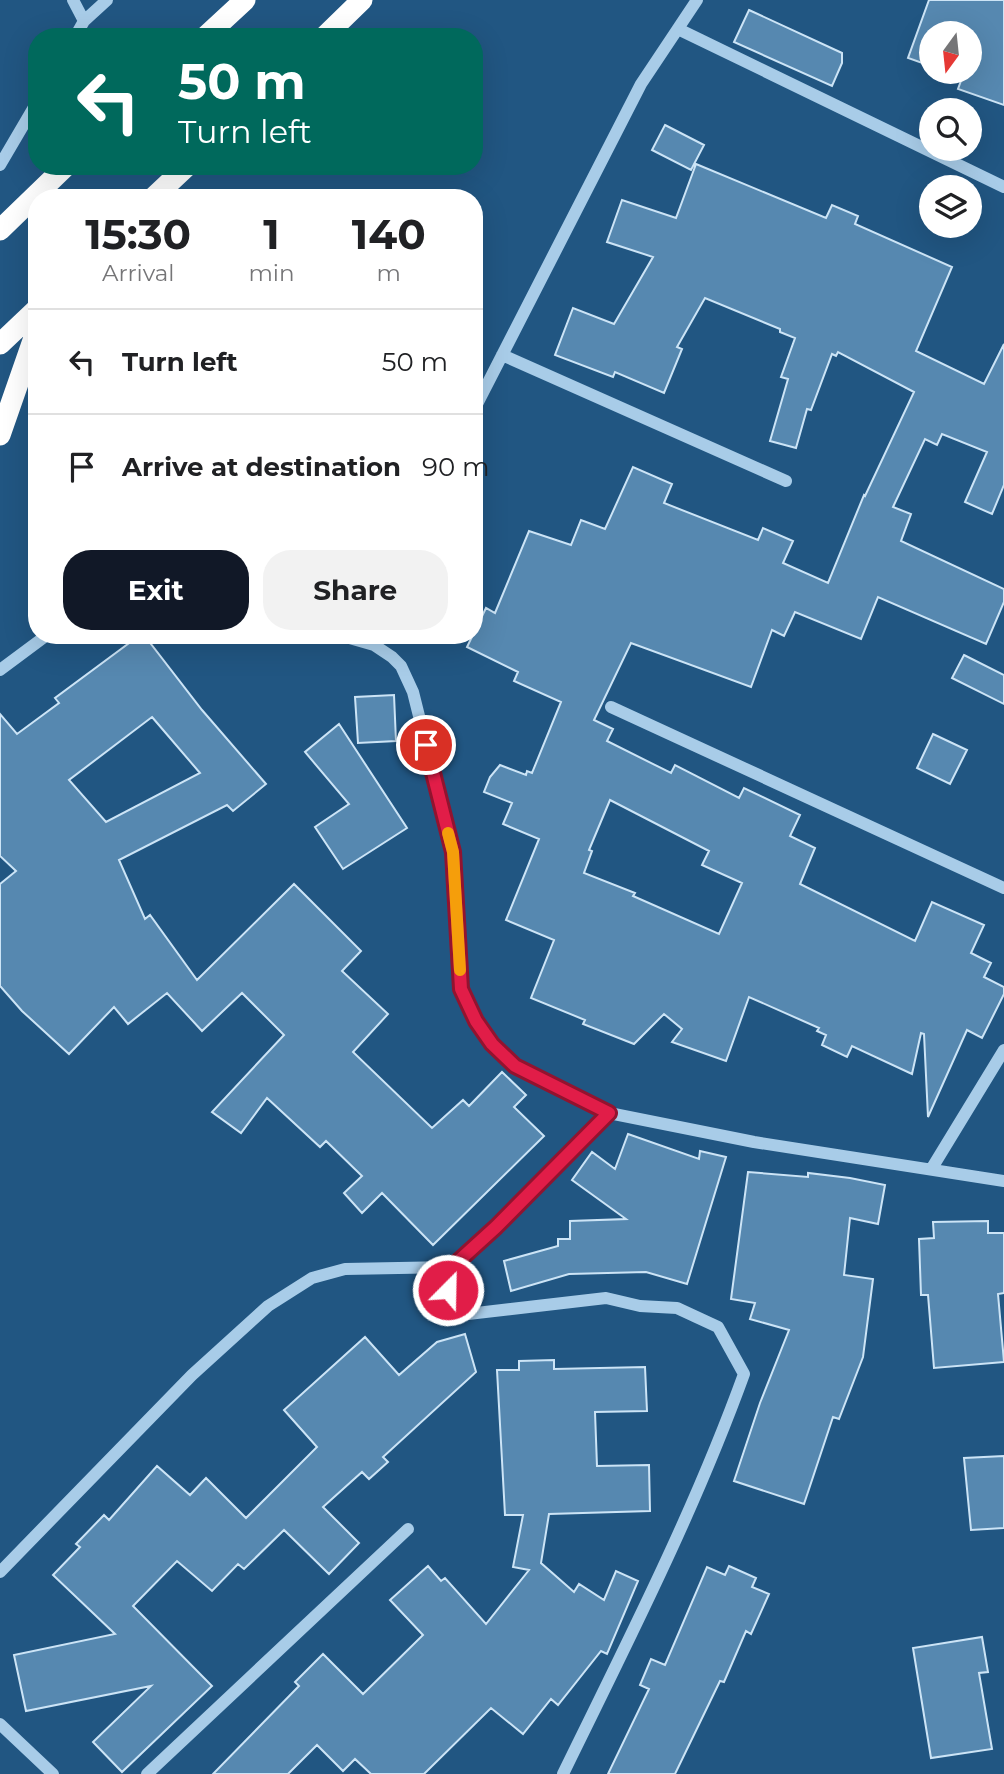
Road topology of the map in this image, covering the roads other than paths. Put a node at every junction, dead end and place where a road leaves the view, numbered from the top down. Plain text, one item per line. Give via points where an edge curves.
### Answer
1 (74, 0) edge
2 (107, 0) edge
3 (245, 0) edge
4 (362, 0) edge
5 (697, 0) edge
6 (85, 22) junction
7 (81, 28) edge
8 (215, 28) edge
9 (333, 28) edge
10 (678, 29) junction
11 (28, 117) edge
12 (0, 165) edge
13 (56, 175) edge
14 (177, 175) edge
15 (1004, 187) edge
16 (42, 189) edge
17 (163, 189) edge
18 (28, 202) edge
19 (0, 230) edge
20 (28, 318) edge
21 (0, 344) edge
22 (28, 355) edge
23 (502, 355) junction
24 (483, 392) edge
25 (0, 435) edge
26 (786, 481) dead end
27 (35, 644) edge
28 (380, 644) edge
29 (0, 670) edge
30 (611, 707) dead end
31 (1004, 888) edge
32 (1004, 1050) edge
33 (609, 1113) junction
34 (932, 1168) junction
35 (1004, 1181) edge
36 (452, 1267) junction
37 (408, 1529) dead end
38 (0, 1572) edge
39 (0, 1724) edge
40 (53, 1774) edge
41 (147, 1774) edge
42 (563, 1774) edge

1 - 6 street
2 - 6 street
3 - 8 highway
4 - 9 highway
5 - 10 street
6 - 7 street
10 - 15 street
10 - 23 street via 641,84
11 - 12 street
13 - 16 highway
14 - 17 highway
18 - 19 highway
20 - 21 highway
22 - 25 highway
23 - 24 street
23 - 26 street
27 - 29 street
28 - 33 street via 401,666 413,692 453,852 461,989 476,1021 515,1066
30 - 31 street
32 - 34 street
33 - 34 street via 754,1142
33 - 36 street
34 - 35 street
36 - 38 street via 345,1269 312,1278 268,1306 192,1375
36 - 42 street via 448,1290 467,1314 606,1298 677,1308 718,1327 744,1374 644,1609
37 - 41 street
39 - 40 street

